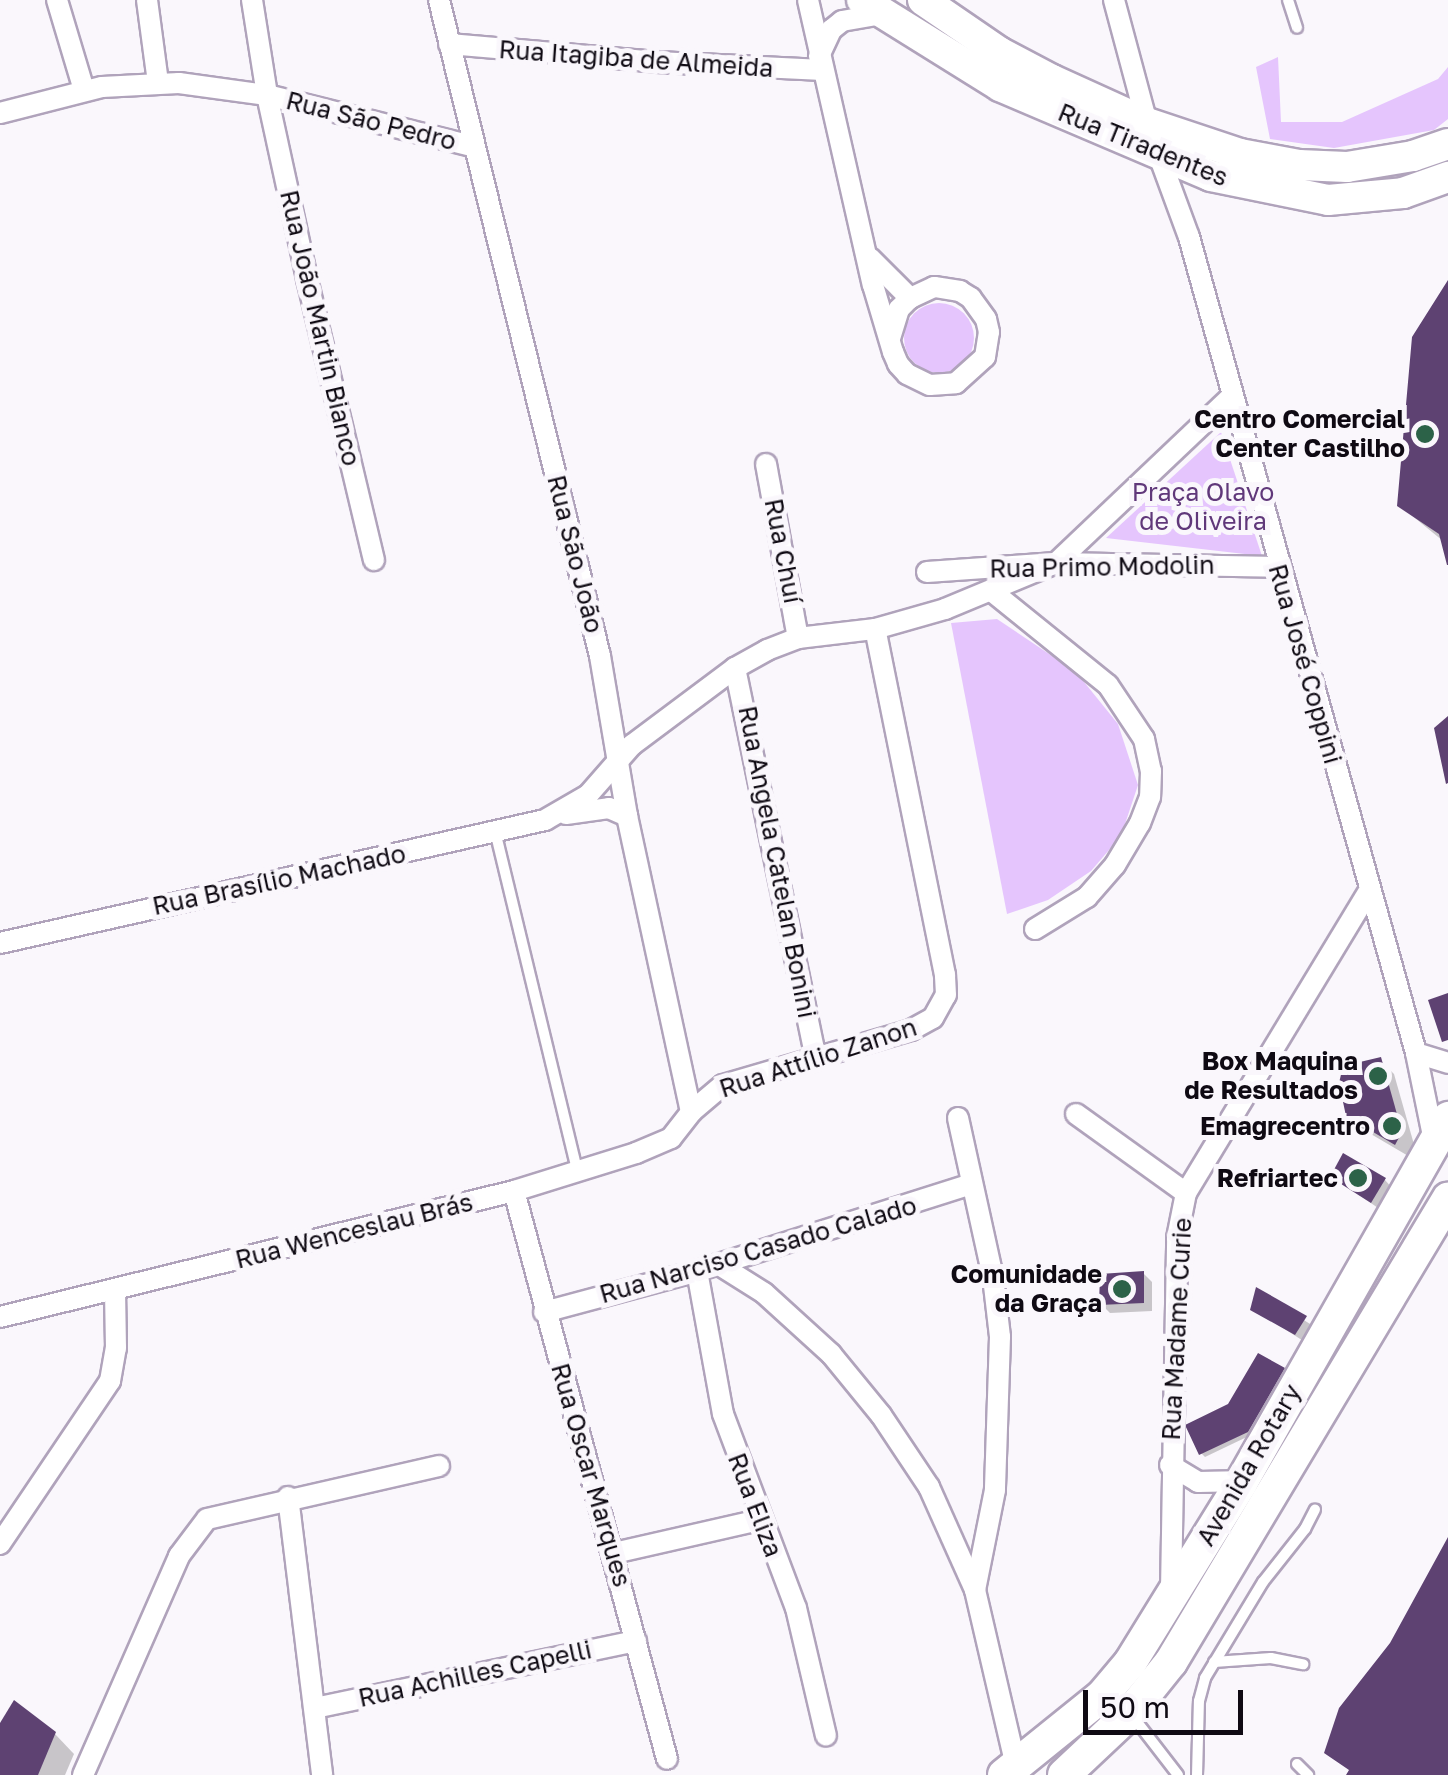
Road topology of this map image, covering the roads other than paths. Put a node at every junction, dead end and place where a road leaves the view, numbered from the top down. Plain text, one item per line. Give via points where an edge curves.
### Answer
1 (57, 0) edge
2 (146, 0) edge
3 (252, 0) edge
4 (439, 0) edge
5 (808, 0) edge
6 (923, 0) edge
7 (1114, 0) edge
8 (1288, 0) edge
9 (872, 7) edge
10 (1297, 28) dead end
11 (449, 44) junction
12 (821, 63) junction
13 (158, 82) junction
14 (84, 90) junction
15 (267, 95) junction
16 (0, 113) edge
17 (1148, 123) junction
18 (1448, 144) edge
19 (475, 147) junction
20 (1164, 158) junction
21 (1448, 177) edge
22 (870, 258) junction
23 (910, 298) junction
24 (890, 339) junction
25 (1231, 397) junction
26 (766, 464) dead end
27 (374, 560) dead end
28 (1056, 563) junction
29 (1278, 568) junction
30 (926, 572) dead end
31 (994, 592) junction
32 (875, 629) junction
33 (798, 638) junction
34 (735, 668) junction
35 (618, 762) junction
36 (556, 815) junction
37 (627, 816) junction
38 (496, 834) junction
39 (1369, 890) junction
40 (1035, 929) dead end
41 (0, 942) edge
42 (1416, 1054) junction
43 (816, 1058) junction
44 (1448, 1063) edge
45 (690, 1112) junction
46 (1076, 1114) dead end
47 (958, 1118) dead end
48 (1441, 1130) edge
49 (577, 1170) junction
50 (970, 1184) junction
51 (514, 1191) junction
52 (1186, 1193) junction
53 (1448, 1199) edge
54 (718, 1264) junction
55 (697, 1271) junction
56 (115, 1292) junction
57 (544, 1312) junction
58 (0, 1317) edge
59 (1170, 1465) junction
60 (439, 1466) dead end
61 (1287, 1472) junction
62 (1240, 1483) junction
63 (288, 1498) junction
64 (1315, 1510) dead end
65 (759, 1520) junction
66 (0, 1544) edge
67 (614, 1553) junction
68 (975, 1590) junction
69 (1171, 1598) junction
70 (636, 1641) junction
71 (1214, 1662) junction
72 (1303, 1664) dead end
73 (314, 1708) junction
74 (1130, 1713) junction
75 (826, 1736) dead end
76 (667, 1760) dead end
77 (1297, 1764) dead end
78 (1010, 1770) edge
79 (83, 1775) edge
80 (322, 1775) edge
81 (1064, 1775) edge
82 (1178, 1775) edge
83 (1198, 1775) edge
84 (1308, 1775) edge

1 - 14 street
2 - 13 street
3 - 15 street, Rua São Pedro
4 - 11 street, Rua São João
5 - 12 street
6 - 17 main road, Rua Tiradentes via 999,52
7 - 17 street, Rua José Coppini
8 - 10 lane
9 - 12 street via 831,30
9 - 20 main road, Rua Tiradentes via 1000,86
11 - 12 street, Rua Itagiba de Almeida via 657,62
11 - 19 street, Rua São João
12 - 22 street
13 - 14 street, Rua São Pedro
13 - 15 street, Rua São Pedro
14 - 16 street, Rua São Pedro
15 - 19 street, Rua São Pedro
15 - 27 street, Rua João Martin Bianco
17 - 18 main road, Rua Tiradentes via 1240,154 1298,165 1361,165
17 - 20 street, Rua José Coppini
19 - 35 street, Rua São João via 600,656
20 - 21 main road, Rua Tiradentes via 1211,176 1328,200 1403,193
20 - 25 street, Rua José Coppini
22 - 23 street
22 - 24 street
23 - 24 street via 899,309
23 - 24 street via 947,288 971,298 986,319 985,358 968,377 930,385 907,374
25 - 28 street
25 - 29 street, Rua José Coppini
26 - 33 street, Rua Chuí
28 - 29 street, Rua Primo Modolin
28 - 30 street, Rua Primo Modolin
28 - 31 street, Rua Brasílio Machado
29 - 39 street, Rua José Coppini
31 - 32 street, Rua Brasílio Machado
31 - 40 street via 1108,684 1138,727 1151,771 1140,823 1115,864 1087,897
32 - 33 street, Rua Brasílio Machado
32 - 43 street, Rua Attílio Zanon via 945,974 943,1002 923,1026
33 - 34 street, Rua Brasílio Machado
34 - 35 street, Rua Brasílio Machado
34 - 43 street, Rua Angela Catelan Bonini
35 - 36 street, Rua Brasílio Machado via 588,795
35 - 37 street, Rua São João
36 - 37 street, Rua Brasílio Machado via 609,808
36 - 38 street, Rua Brasílio Machado
37 - 45 street, Rua São João
38 - 41 street, Rua Brasílio Machado
38 - 49 lane
39 - 42 street, Rua José Coppini
39 - 52 street, Rua Madame Curie
42 - 44 street
42 - 48 street, Rua José Coppini
43 - 45 street, Rua Attílio Zanon via 723,1085
45 - 49 street, Rua Wenceslau Brás via 655,1147
46 - 52 street, Rua Madame Curie
47 - 50 street
48 - 62 main road, Avenida Rotary
49 - 51 street, Rua Wenceslau Brás
50 - 54 street, Rua Narciso Casado Calado
50 - 68 street via 1000,1337 995,1490
51 - 56 street, Rua Wenceslau Brás
51 - 57 street, Rua Oscar Marques
52 - 59 street, Rua Madame Curie via 1176,1238
53 - 61 main road, Avenida Rotary
54 - 55 street, Rua Narciso Casado Calado
54 - 68 street via 798,1321 880,1415 929,1487
55 - 57 street, Rua Narciso Casado Calado
55 - 65 street, Rua Eliza via 722,1414
56 - 58 street, Rua Wenceslau Brás
56 - 66 street via 110,1381
57 - 67 street, Rua Oscar Marques
59 - 62 street, Rua Madame Curie via 1198,1482
59 - 69 street, Rua Madame Curie
60 - 63 street
61 - 62 street, Rua Madame Curie
61 - 74 main road, Avenida Rotary via 1170,1662
62 - 69 main road, Avenida Rotary
63 - 73 street
63 - 79 street via 216,1514 195,1531
64 - 71 lane
65 - 67 street
65 - 75 street, Rua Eliza via 796,1608
67 - 70 street, Rua Oscar Marques
68 - 78 street
69 - 78 main road, Avenida Rotary via 1102,1696
70 - 73 street, Rua Achilles Capelli
70 - 76 street, Rua Oscar Marques
71 - 72 lane via 1272,1658
71 - 83 lane via 1199,1702
73 - 80 street
74 - 81 main road, Avenida Rotary
74 - 82 lane
77 - 84 lane

